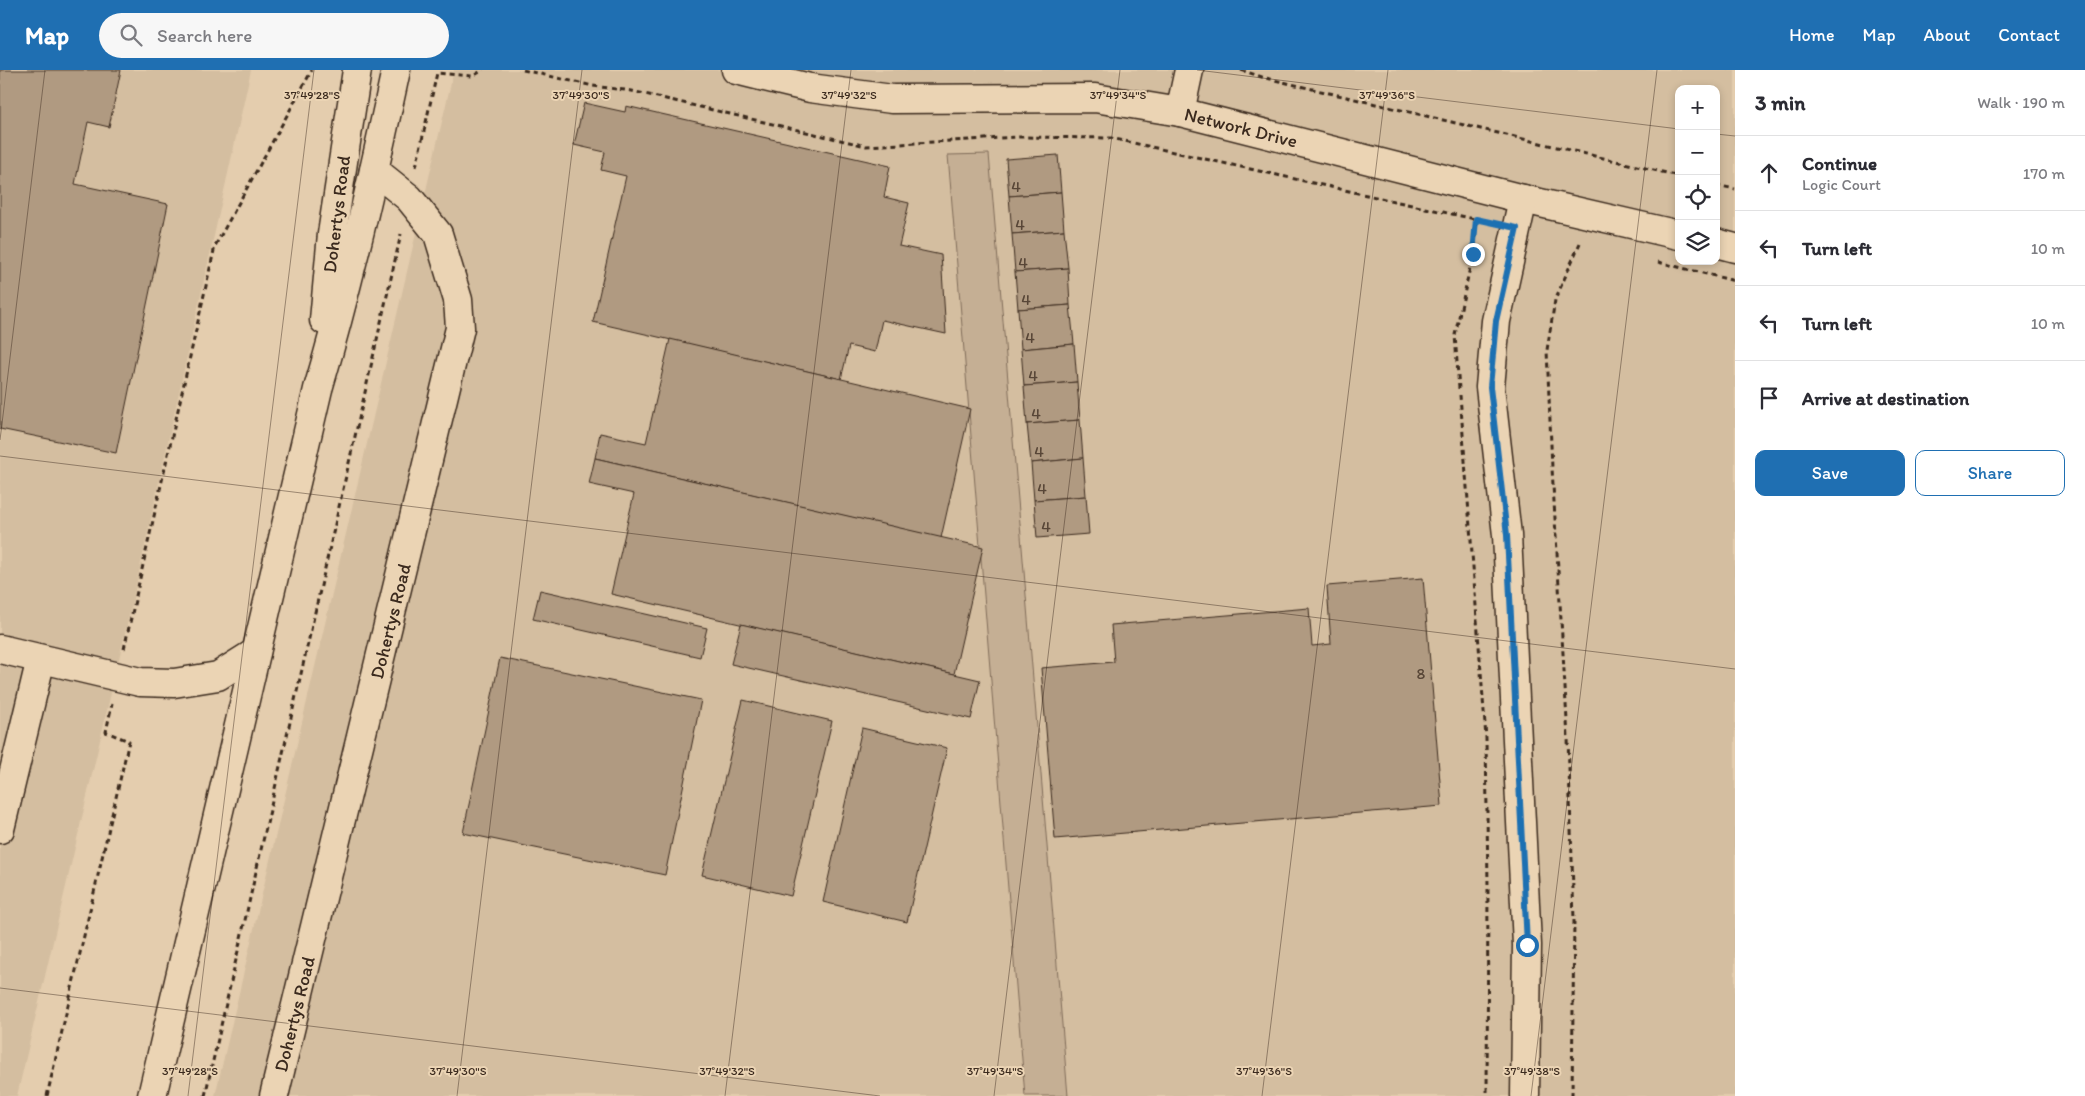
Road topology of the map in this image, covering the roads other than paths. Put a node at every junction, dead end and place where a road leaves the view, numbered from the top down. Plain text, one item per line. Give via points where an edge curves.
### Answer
1 (357, 70) edge
2 (396, 70) edge
3 (1189, 70) edge
4 (752, 72) edge
5 (1180, 112) junction
6 (374, 170) junction
7 (1523, 199) junction
8 (1675, 234) edge
9 (1720, 244) edge
10 (1735, 248) edge
11 (318, 388) junction
12 (0, 650) edge
13 (256, 652) junction
14 (41, 659) junction
15 (0, 829) edge
16 (152, 1096) edge
17 (274, 1096) edge
18 (1524, 1096) edge

1 - 11 street, Dohertys Road via 332,234
2 - 6 street, Dohertys Road
3 - 5 street
4 - 5 street, Network Drive via 810,88 892,99 1095,98
5 - 7 street, Network Drive
6 - 11 street, Dohertys Road via 338,321
6 - 17 street, Dohertys Road via 409,198 438,234 458,300 460,328
7 - 8 street, Network Drive
7 - 18 street via 1496,321 1490,387 1507,535 1526,916
9 - 10 street
11 - 13 street, Dohertys Road
12 - 14 street
13 - 14 street via 218,676 174,683 140,682
13 - 16 street, Dohertys Road
14 - 15 street

